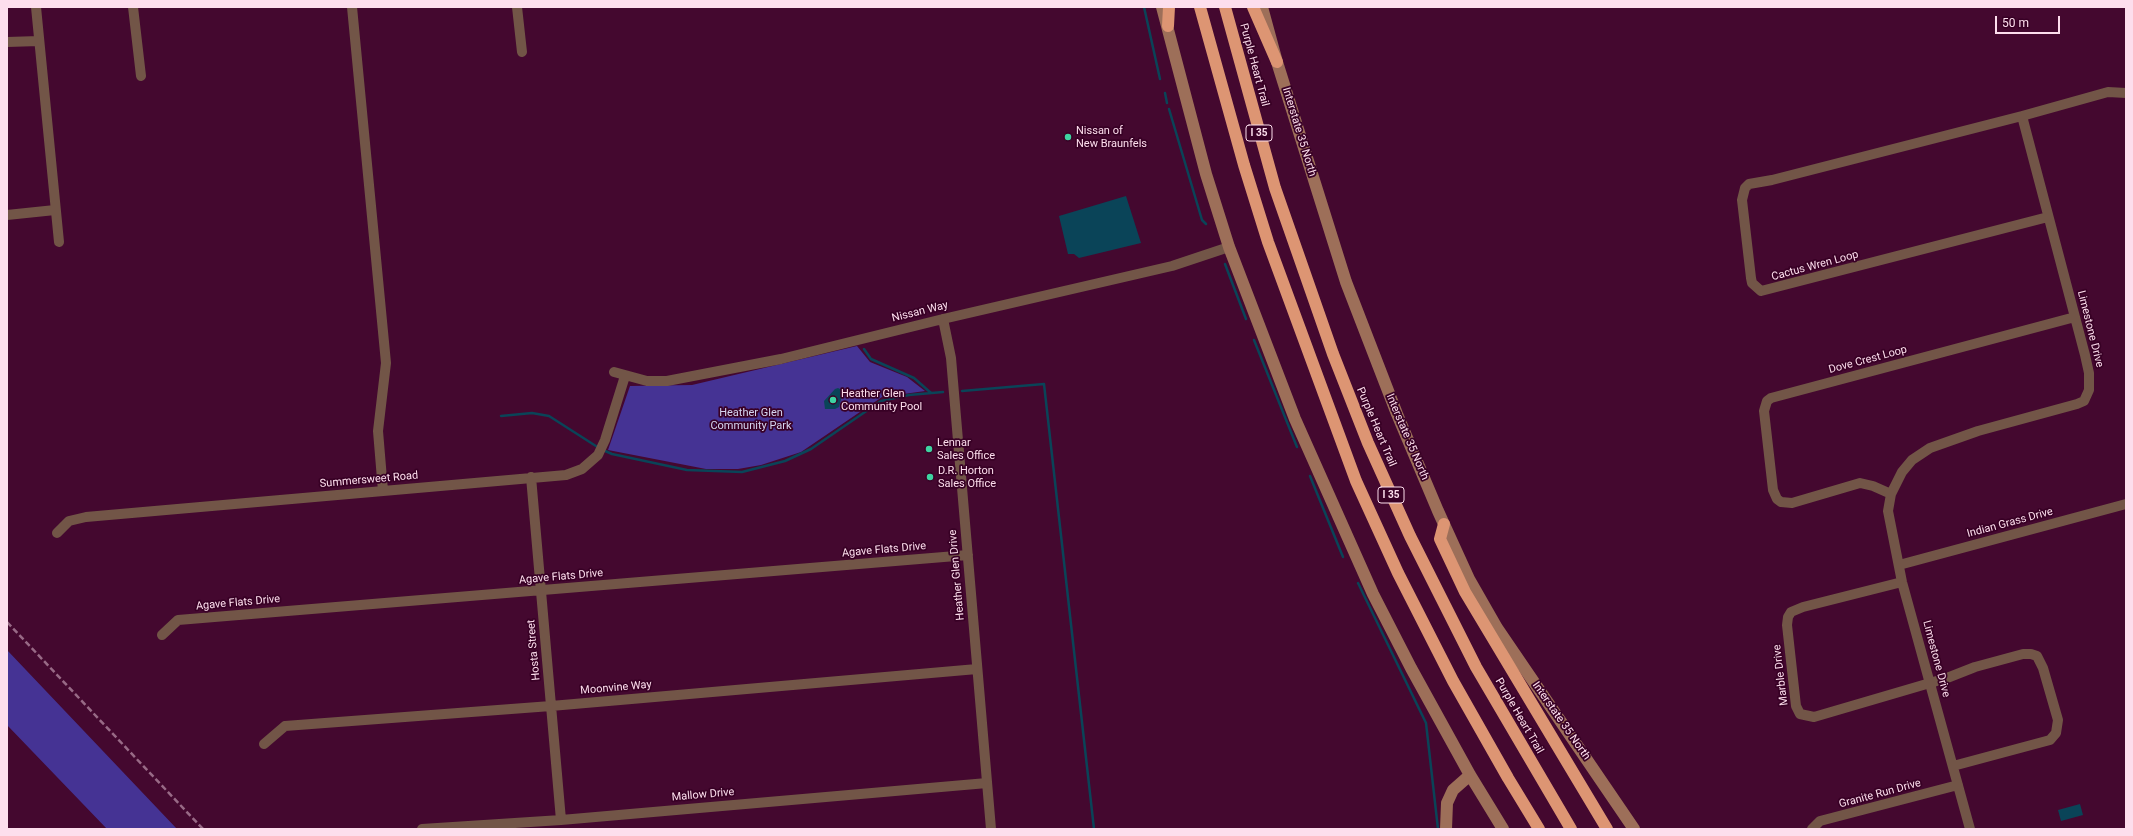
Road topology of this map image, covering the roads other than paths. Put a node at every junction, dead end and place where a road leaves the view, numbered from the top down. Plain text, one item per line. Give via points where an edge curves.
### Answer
1 (36, 7) edge
2 (133, 7) edge
3 (352, 7) edge
4 (517, 7) edge
5 (1162, 7) edge
6 (1169, 7) edge
7 (1200, 7) edge
8 (1225, 7) edge
9 (1253, 7) edge
10 (1262, 7) edge
11 (1168, 26) junction
12 (39, 41) junction
13 (7, 42) edge
14 (522, 52) dead end
15 (1277, 62) junction
16 (141, 76) dead end
17 (2126, 93) edge
18 (2022, 116) junction
19 (55, 210) junction
20 (7, 216) edge
21 (2048, 217) junction
22 (58, 242) dead end
23 (1229, 247) junction
24 (2075, 317) junction
25 (943, 319) junction
26 (614, 372) dead end
27 (625, 376) junction
28 (531, 477) junction
29 (383, 491) junction
30 (1891, 494) junction
31 (2126, 504) edge
32 (1444, 524) junction
33 (56, 533) dead end
34 (968, 555) junction
35 (1900, 565) junction
36 (1902, 582) junction
37 (541, 591) junction
38 (162, 635) dead end
39 (977, 669) junction
40 (1930, 682) junction
41 (550, 706) junction
42 (264, 744) dead end
43 (1953, 766) junction
44 (1470, 775) junction
45 (987, 783) junction
46 (1958, 785) junction
47 (561, 820) junction
48 (422, 829) edge
49 (991, 829) edge
50 (1446, 829) edge
51 (1503, 829) edge
52 (1539, 829) edge
53 (1571, 829) edge
54 (1607, 829) edge
55 (1634, 829) edge
56 (1812, 829) edge
57 (1970, 829) edge

1 - 12 street
2 - 16 street
3 - 29 street via 386,364 378,431
4 - 14 street
5 - 11 main road
6 - 11 highway
7 - 52 highway, I 35 via 1268,242 1356,481 1453,681
8 - 53 highway, Purple Heart Trail / I 35 via 1275,188 1330,347 1368,443 1410,536 1476,667
9 - 15 highway
10 - 15 main road, Interstate 35 North
11 - 23 main road via 1206,174
12 - 13 street
12 - 19 street
15 - 32 main road, Interstate 35 North via 1346,282 1397,414
17 - 18 street via 2108,92
18 - 21 street, Limestone Drive
18 - 21 street, Cactus Wren Loop via 1749,184 1745,188 1742,200 1752,283 1764,291
19 - 20 street
19 - 22 street
21 - 24 street, Limestone Drive
23 - 25 street, Nissan Way via 1172,266
23 - 44 main road via 1295,419 1342,527 1407,661
24 - 30 street, Limestone Drive via 2089,373 2089,390 2084,401 1978,431 1930,448 1906,466
24 - 30 street, Dove Crest Loop via 1770,398 1767,401 1764,411 1773,490 1779,501 1792,503 1860,483
25 - 27 street, Nissan Way via 781,359 667,381 647,381
25 - 34 street, Heather Glen Drive via 950,358
26 - 27 street, Nissan Way
27 - 28 street, Summersweet Road via 598,455 582,469 566,475
28 - 29 street, Summersweet Road
28 - 37 street, Hosta Street
29 - 33 street, Summersweet Road via 86,517 69,521
30 - 35 street, Limestone Drive via 1888,511
31 - 35 street, Indian Grass Drive
32 - 54 highway via 1440,539 1465,592
32 - 55 main road, Interstate 35 North via 1469,579 1497,628
34 - 37 street, Agave Flats Drive
34 - 39 street, Heather Glen Drive
35 - 36 street, Limestone Drive
36 - 40 street, Limestone Drive
36 - 40 street, Marble Drive via 1791,612 1787,625 1796,706 1800,714 1814,717
37 - 38 street, Agave Flats Drive via 403,600 178,620
37 - 41 street, Hosta Street
39 - 41 street, Moonvine Way
39 - 45 street, Heather Glen Drive
40 - 43 street, Limestone Drive
40 - 43 street via 2024,654 2038,656 2058,720 2056,733 2050,740
41 - 42 street, Moonvine Way via 286,726
41 - 47 street, Hosta Street
43 - 46 street, Limestone Drive
44 - 50 main road via 1454,790 1446,803
44 - 51 main road
45 - 47 street, Mallow Drive
45 - 49 street, Heather Glen Drive
46 - 56 street, Granite Run Drive via 1820,821
46 - 57 street, Limestone Drive
47 - 48 street, Mallow Drive

